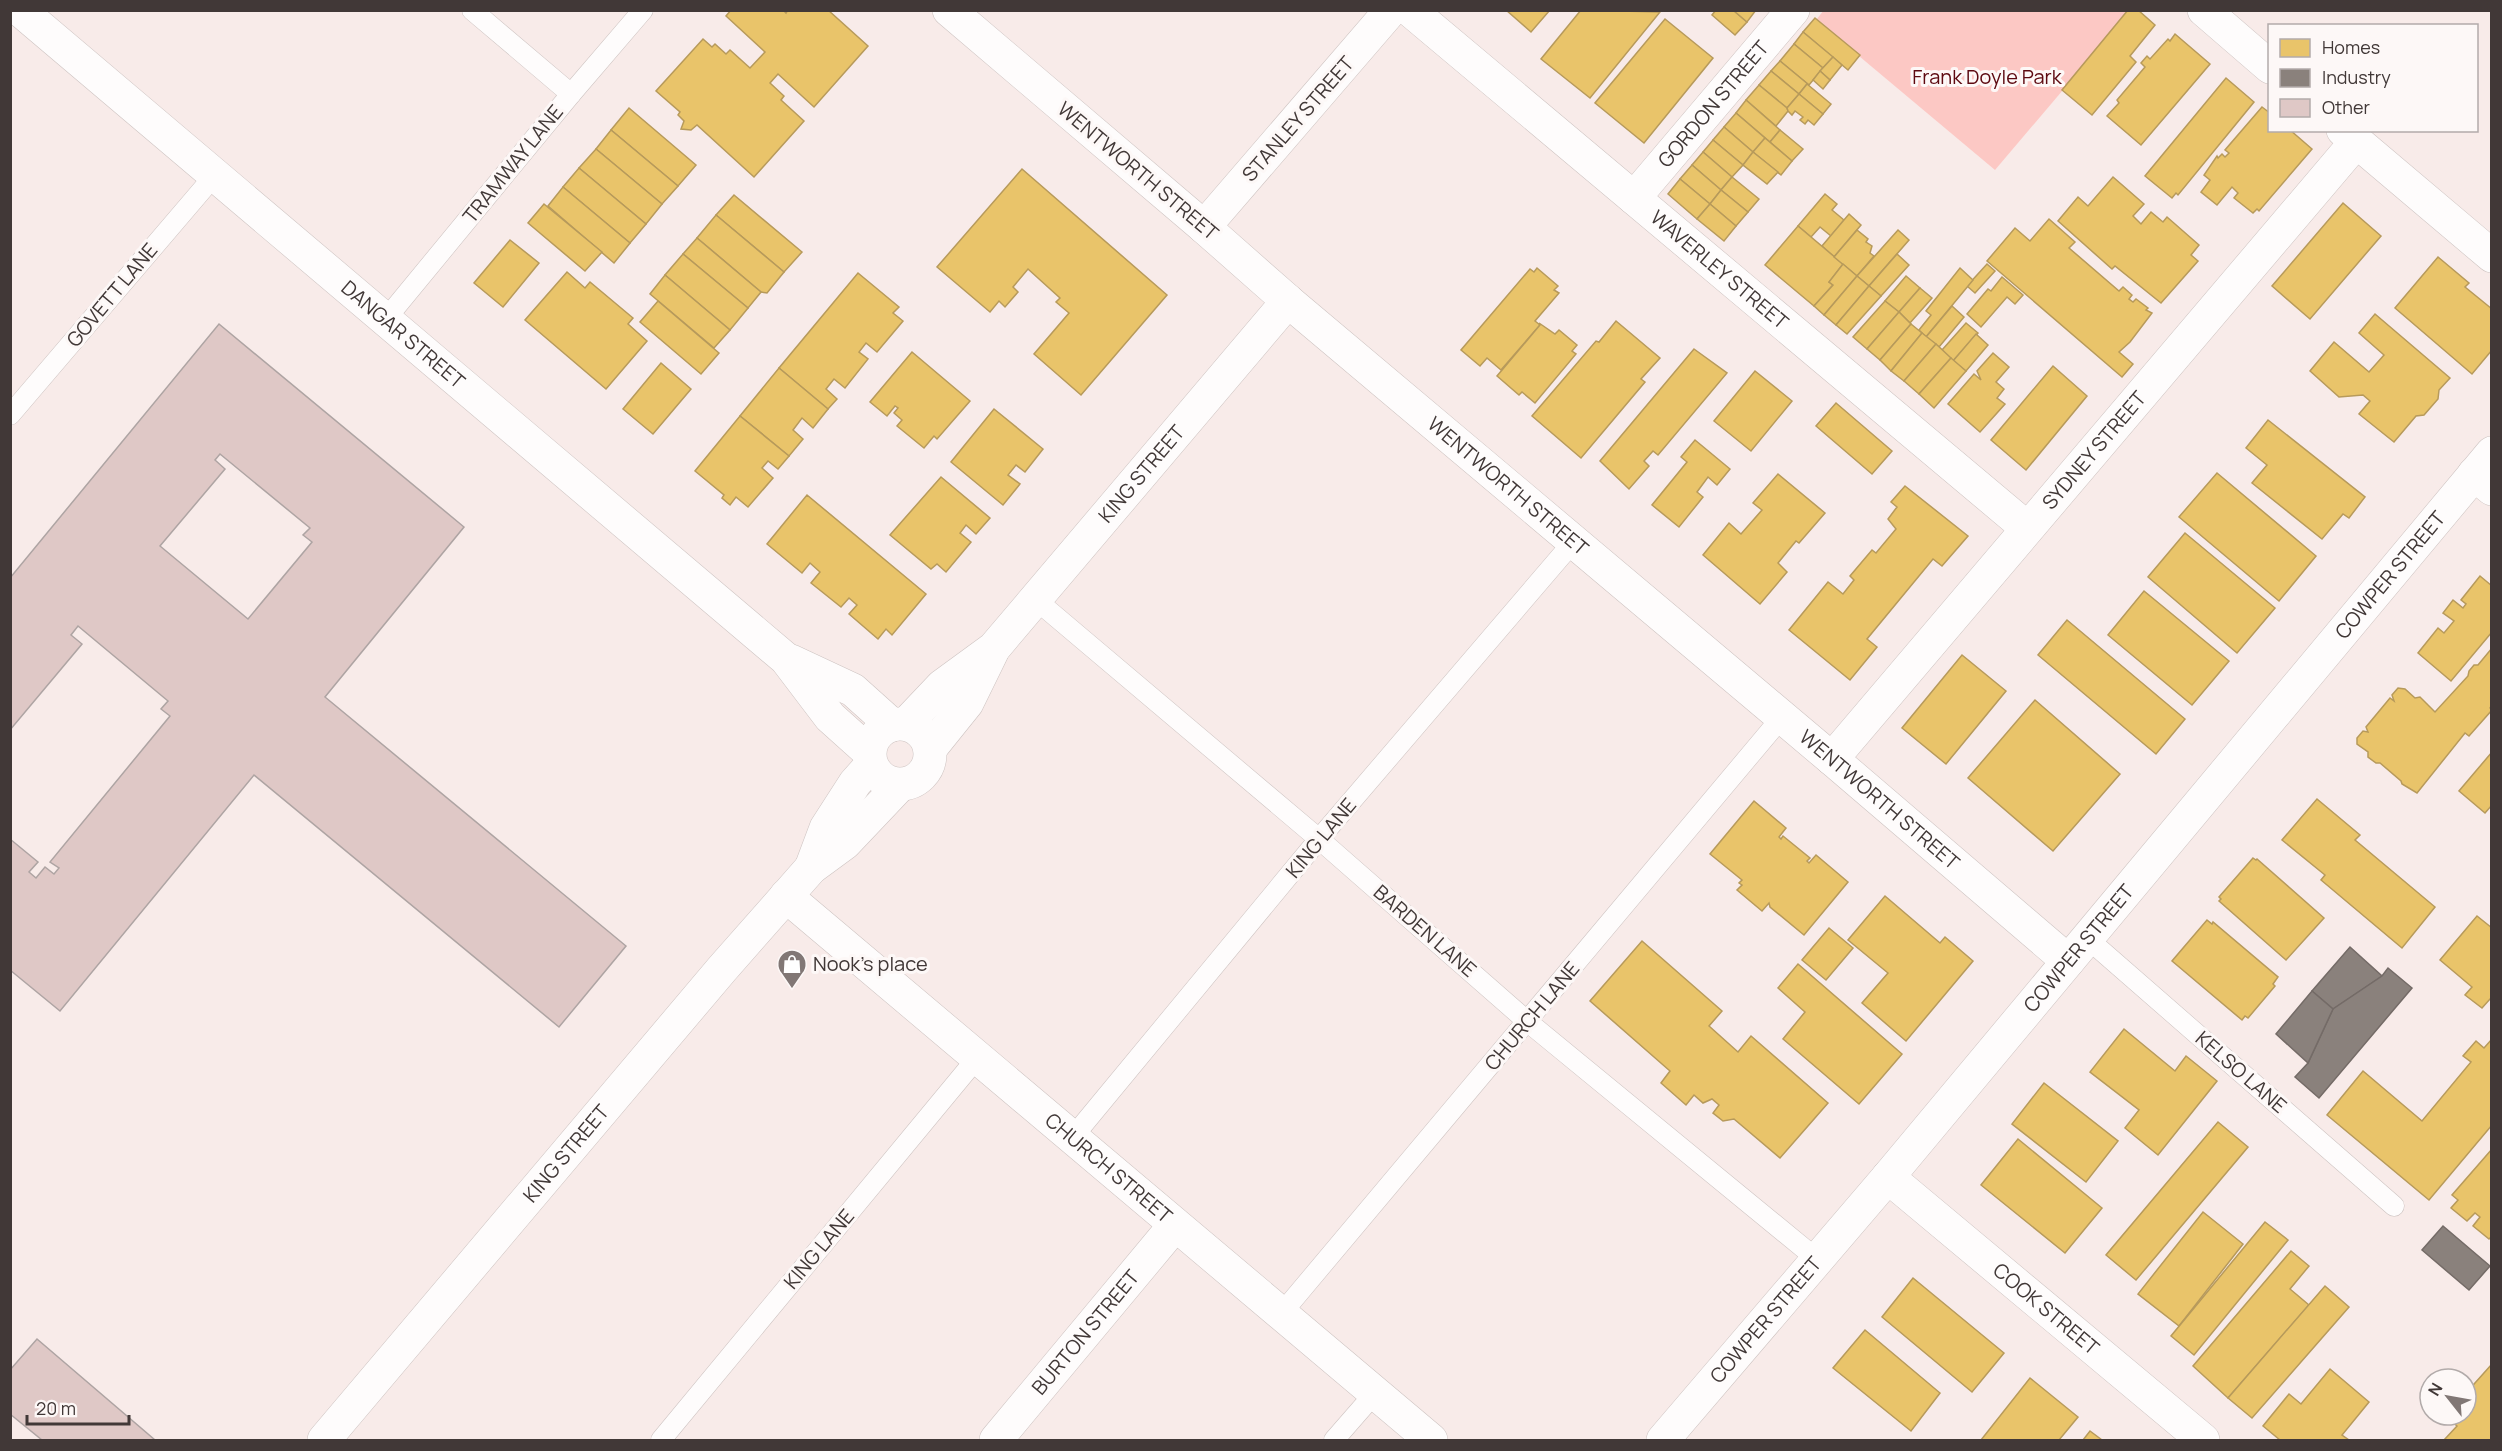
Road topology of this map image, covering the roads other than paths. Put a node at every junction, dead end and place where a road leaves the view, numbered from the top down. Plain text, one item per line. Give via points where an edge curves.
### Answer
1 (20, 10) edge
2 (472, 10) edge
3 (643, 10) edge
4 (949, 10) edge
5 (1391, 10) edge
6 (1410, 10) edge
7 (1793, 10) edge
8 (2204, 10) edge
9 (2268, 65) edge
10 (571, 94) junction
11 (2350, 136) edge
12 (214, 176) junction
13 (1634, 198) junction
14 (1204, 227) junction
15 (2492, 256) edge
16 (1288, 301) junction
17 (385, 320) junction
18 (14, 403) edge
19 (2486, 472) edge
20 (2027, 528) junction
21 (1574, 541) junction
22 (1035, 599) junction
23 (994, 648) junction
24 (786, 658) junction
25 (1782, 717) junction
26 (899, 724) junction
27 (930, 749) junction
28 (870, 758) junction
29 (1832, 759) junction
30 (900, 785) junction
31 (1319, 839) junction
32 (811, 868) junction
33 (786, 897) junction
34 (2078, 950) junction
35 (1528, 1022) junction
36 (977, 1058) junction
37 (1072, 1138) junction
38 (1888, 1177) junction
39 (2394, 1206) dead end
40 (1175, 1225) junction
41 (1818, 1260) junction
42 (1281, 1314) junction
43 (1375, 1393) junction
44 (324, 1440) edge
45 (661, 1440) edge
46 (996, 1440) edge
47 (1334, 1440) edge
48 (1431, 1440) edge
49 (1663, 1440) edge
50 (2204, 1440) edge

1 - 12 street, DANGAR STREET
2 - 10 lane
3 - 10 lane, TRAMWAY LANE
4 - 14 street, WENTWORTH STREET
5 - 14 street, STANLEY STREET
6 - 13 street, WAVERLEY STREET
7 - 13 street, GORDON STREET
8 - 9 street
10 - 17 lane, TRAMWAY LANE
11 - 15 street
11 - 20 street, SYDNEY STREET
12 - 17 street, DANGAR STREET
12 - 18 lane, GOVETT LANE
13 - 20 street, WAVERLEY STREET
14 - 16 street, WENTWORTH STREET
16 - 21 street, WENTWORTH STREET
16 - 22 street, KING STREET
17 - 24 street, DANGAR STREET
19 - 34 street, COWPER STREET
20 - 29 street, SYDNEY STREET
21 - 25 street, WENTWORTH STREET
21 - 31 lane, KING LANE
22 - 23 street, KING STREET
22 - 31 lane, BARDEN LANE
23 - 26 street, KING STREET
23 - 27 street, KING STREET via 967,704
24 - 26 street, DANGAR STREET via 853,690
24 - 28 street, DANGAR STREET via 830,717
25 - 29 street, WENTWORTH STREET
25 - 35 lane, CHURCH LANE
26 - 27 street via 922,733
26 - 28 street via 876,735
27 - 30 street via 920,777
28 - 30 street via 882,780
28 - 32 street, KING STREET via 826,828
29 - 34 street, WENTWORTH STREET
30 - 32 street, KING STREET via 845,843
31 - 35 lane, BARDEN LANE
31 - 37 lane, KING LANE
32 - 33 street, KING STREET
33 - 36 street, CHURCH STREET
33 - 44 street, KING STREET
34 - 38 street, COWPER STREET
34 - 39 lane, KELSO LANE
35 - 41 lane, BARDEN LANE
35 - 42 lane, CHURCH LANE
36 - 37 street, CHURCH STREET
36 - 45 lane, KING LANE
37 - 40 street, CHURCH STREET
38 - 41 street, COWPER STREET
38 - 50 street, COOK STREET
40 - 42 street, CHURCH STREET
40 - 46 street, BURTON STREET
41 - 49 street, COWPER STREET
42 - 43 street, CHURCH STREET
43 - 47 lane
43 - 48 street, CHURCH STREET

